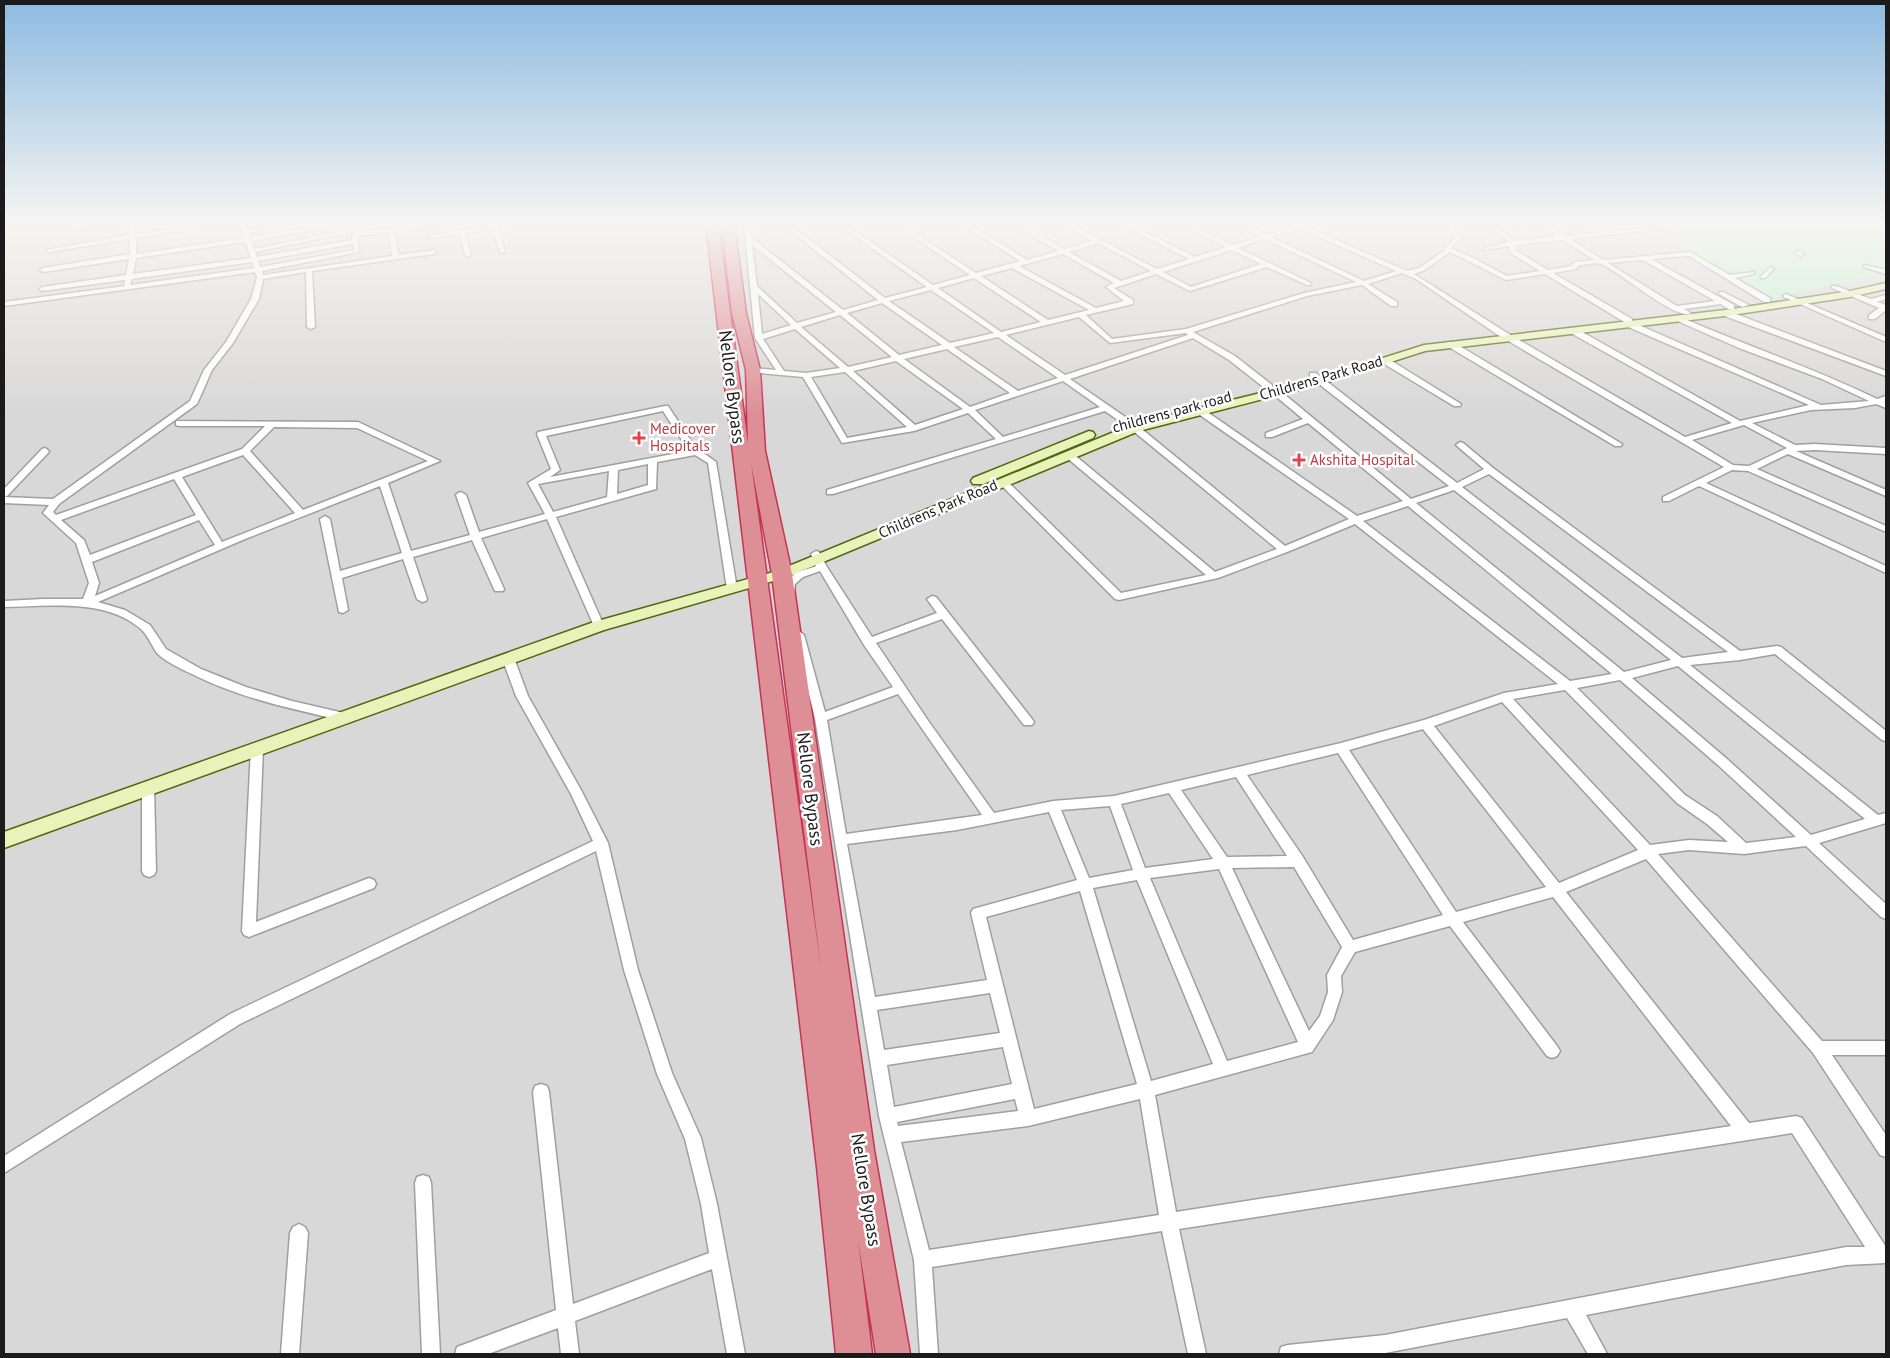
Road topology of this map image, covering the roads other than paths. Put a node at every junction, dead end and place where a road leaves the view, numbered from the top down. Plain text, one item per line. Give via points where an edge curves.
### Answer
1 (54, 287) edge
2 (129, 287) edge
3 (256, 287) edge
4 (310, 287) edge
5 (720, 287) edge
6 (736, 287) edge
7 (753, 287) edge
8 (754, 287) edge
9 (810, 287) edge
10 (866, 287) edge
11 (938, 287) edge
12 (993, 287) edge
13 (1053, 287) edge
14 (1110, 287) edge
15 (1340, 287) edge
16 (1369, 287) edge
17 (1432, 287) edge
18 (1572, 287) edge
19 (1643, 287) edge
20 (1693, 287) edge
21 (1747, 287) edge
22 (1832, 287) edge
23 (1834, 287) edge
24 (1880, 287) edge
25 (124, 288) joint
26 (42, 289) dead end
27 (933, 289) junction
28 (1721, 293) dead end
29 (1850, 294) junction
30 (1786, 296) junction
31 (1886, 297) edge
32 (1767, 300) junction
33 (884, 301) junction
34 (1796, 301) junction
35 (1869, 302) junction
36 (4, 304) edge
37 (1394, 304) dead end
38 (1745, 305) junction
39 (1726, 307) junction
40 (1676, 308) junction
41 (1885, 308) edge
42 (1096, 311) junction
43 (842, 313) junction
44 (1080, 315) junction
45 (1682, 316) junction
46 (1872, 317) dead end
47 (1629, 322) junction
48 (1047, 323) junction
49 (796, 326) junction
50 (311, 327) dead end
51 (1588, 327) junction
52 (1572, 330) junction
53 (1191, 333) junction
54 (1000, 335) junction
55 (1504, 335) junction
56 (759, 338) junction
57 (1886, 340) edge
58 (1450, 344) junction
59 (950, 346) junction
60 (898, 358) junction
61 (1384, 360) junction
62 (753, 370) junction
63 (846, 370) junction
64 (782, 373) junction
65 (1886, 374) edge
66 (806, 375) junction
67 (1317, 378) junction
68 (1067, 379) junction
69 (1272, 390) junction
70 (1018, 395) junction
71 (1886, 398) edge
72 (1876, 403) junction
73 (1457, 404) dead end
74 (1818, 406) junction
75 (1886, 406) edge
76 (1107, 408) junction
77 (970, 411) junction
78 (1200, 411) junction
79 (1309, 420) junction
80 (179, 423) dead end
81 (1742, 423) junction
82 (271, 425) junction
83 (1132, 425) junction
84 (914, 428) junction
85 (1270, 435) dead end
86 (1002, 440) junction
87 (1684, 440) junction
88 (1618, 444) dead end
89 (1460, 445) dead end
90 (1791, 450) junction
91 (45, 451) dead end
92 (245, 451) junction
93 (1886, 451) edge
94 (697, 452) junction
95 (1070, 455) junction
96 (652, 460) junction
97 (1731, 467) junction
98 (614, 468) junction
99 (1750, 469) junction
100 (1490, 470) junction
101 (176, 476) junction
102 (383, 482) junction
103 (1003, 482) junction
104 (1699, 482) junction
105 (533, 483) junction
106 (1455, 487) junction
107 (830, 492) dead end
108 (1886, 493) edge
109 (4, 494) edge
110 (461, 495) dead end
111 (612, 498) junction
112 (1666, 499) dead end
113 (4, 500) edge
114 (55, 502) junction
115 (1409, 503) junction
116 (301, 514) junction
117 (550, 515) junction
118 (201, 516) junction
119 (54, 519) junction
120 (325, 519) dead end
121 (1356, 520) junction
122 (1886, 529) edge
123 (474, 536) junction
124 (220, 546) junction
125 (1284, 550) junction
126 (407, 555) junction
127 (87, 560) junction
128 (818, 560) junction
129 (1886, 570) edge
130 (782, 574) junction
131 (336, 576) junction
132 (1214, 576) junction
133 (759, 581) junction
134 (498, 589) dead end
135 (732, 589) junction
136 (422, 599) dead end
137 (932, 599) dead end
138 (87, 603) junction
139 (4, 604) edge
140 (343, 610) dead end
141 (944, 614) junction
142 (599, 626) junction
143 (868, 642) junction
144 (1740, 656) junction
145 (508, 658) junction
146 (1680, 662) junction
147 (1623, 676) junction
148 (1567, 685) junction
149 (901, 689) junction
150 (1504, 697) junction
151 (344, 717) junction
152 (822, 718) junction
153 (1028, 722) dead end
154 (1426, 724) junction
155 (1886, 737) edge
156 (256, 748) junction
157 (1341, 748) junction
158 (1239, 772) junction
159 (148, 787) junction
160 (1172, 787) junction
161 (1114, 801) junction
162 (1053, 806) junction
163 (991, 818) junction
164 (1881, 819) edge
165 (4, 840) edge
166 (840, 840) junction
167 (1810, 840) junction
168 (601, 843) junction
169 (1744, 849) junction
170 (1647, 851) junction
171 (1298, 861) junction
172 (1223, 863) junction
173 (149, 871) dead end
174 (1141, 874) junction
175 (369, 884) dead end
176 (1085, 884) junction
177 (1557, 890) junction
178 (1886, 913) edge
179 (1453, 919) junction
180 (1350, 947) junction
181 (996, 985) junction
182 (868, 1005) junction
183 (1009, 1039) junction
184 (1307, 1047) junction
185 (1818, 1048) junction
186 (1886, 1048) edge
187 (1552, 1051) dead end
188 (877, 1059) junction
189 (1223, 1069) junction
190 (1021, 1090) junction
191 (1146, 1090) junction
192 (541, 1092) dead end
193 (887, 1116) junction
194 (1028, 1118) junction
195 (1745, 1131) junction
196 (891, 1136) junction
197 (1886, 1149) edge
198 (4, 1165) edge
199 (423, 1183) dead end
200 (1169, 1223) junction
201 (299, 1233) dead end
202 (1883, 1255) edge
203 (719, 1258) junction
204 (923, 1260) junction
205 (1572, 1309) junction
206 (566, 1316) junction
207 (1388, 1349) edge
208 (290, 1354) edge
209 (431, 1354) edge
210 (464, 1354) edge
211 (570, 1354) edge
212 (736, 1354) edge
213 (854, 1354) edge
214 (893, 1354) edge
215 (929, 1354) edge
216 (1197, 1354) edge
217 (1288, 1354) edge
218 (1598, 1354) edge

1 - 26 street
2 - 25 street
3 - 114 street via 255,299 229,343 208,370 194,402
4 - 50 street
5 - 133 highway, Nellore Bypass
6 - 62 highway, Nellore Bypass
7 - 56 street
8 - 49 street
9 - 43 street
10 - 33 street
11 - 27 street
12 - 48 street
13 - 42 street
14 - 42 street via 1130,302
15 - 53 street via 1306,294
16 - 37 street
17 - 55 street
18 - 47 street
19 - 40 street
20 - 39 street
21 - 32 street
22 - 30 street
23 - 29 street
24 - 29 street, Childrens Park Road
25 - 36 street
27 - 33 street
27 - 54 street
28 - 38 street
29 - 34 street, Childrens Park Road
29 - 35 street
30 - 32 street
30 - 34 street
31 - 35 street
32 - 38 street
33 - 43 street
33 - 59 street
34 - 39 street, Childrens Park Road
34 - 57 street
35 - 41 street
38 - 39 street
39 - 40 street
39 - 45 street, Childrens Park Road
39 - 65 street
40 - 45 street
41 - 46 street
42 - 44 street
43 - 49 street
43 - 60 street
44 - 48 street
44 - 53 street via 1110,340
45 - 47 street, Childrens Park Road
45 - 72 street via 1742,346 1825,377
47 - 51 street, Childrens Park Road
47 - 51 street, childrens park road
47 - 74 street
48 - 54 street
49 - 56 street
49 - 63 street
51 - 52 street, Childrens Park Road
51 - 55 street, childrens park road
52 - 55 street, Childrens Park Road
52 - 81 street
53 - 68 street
53 - 69 street via 1232,358
54 - 59 street
54 - 68 street
55 - 58 street, Childrens Park Road
55 - 67 street, childrens park road via 1417,346
55 - 87 street
56 - 64 street
58 - 61 street, Childrens Park Road
58 - 88 street
59 - 60 street
59 - 70 street
60 - 63 street
60 - 77 street
61 - 67 street, Childrens Park Road
61 - 73 street
62 - 64 street
62 - 130 highway, Nellore Bypass via 757,451
63 - 66 street
63 - 84 street
64 - 66 street
66 - 84 street via 845,441
67 - 69 street, Childrens Park Road
67 - 106 street
68 - 70 street
68 - 76 street
69 - 78 street, Childrens Park Road
69 - 79 street
69 - 83 street, childrens park road
70 - 77 street
71 - 72 street
72 - 74 street via 1853,407
72 - 75 street
74 - 81 street
76 - 83 street
76 - 86 street
77 - 84 street
77 - 86 street
78 - 83 street, Childrens Park Road
78 - 121 street
79 - 85 street
79 - 115 street
80 - 82 street
81 - 87 street
81 - 90 street
82 - 92 street
82 - 102 street via 358,426 436,461
83 - 95 street, Childrens Park Road
83 - 125 street
83 - 128 street, childrens park road via 1111,427 1040,454
86 - 107 street
87 - 97 street
89 - 100 street
90 - 93 street via 1815,447
90 - 99 street
90 - 108 street
91 - 109 street
92 - 101 street
92 - 116 street
94 - 96 street
94 - 105 street via 665,408 541,434 556,470
94 - 135 street via 712,462
95 - 103 street, Childrens Park Road
95 - 132 street
96 - 98 street
96 - 111 street via 653,487
97 - 99 street
97 - 104 street
98 - 105 street
98 - 111 street
99 - 122 street
100 - 106 street
100 - 144 street
101 - 118 street
101 - 119 street
102 - 116 street
102 - 126 street
103 - 128 street, Childrens Park Road
103 - 132 street via 1119,597
104 - 112 street
104 - 129 street
105 - 117 street
106 - 115 street
106 - 146 street
110 - 123 street
111 - 117 street
113 - 114 street
114 - 119 street via 48,513
115 - 121 street
115 - 147 street
116 - 124 street
117 - 123 street
117 - 142 street
118 - 124 street
118 - 127 street
119 - 127 street via 81,542
120 - 131 street
121 - 125 street
121 - 148 street
123 - 126 street
123 - 134 street
124 - 138 street
125 - 132 street
126 - 131 street
126 - 136 street
127 - 138 street via 94,583
128 - 130 street, Childrens Park Road
128 - 143 street
128 - 152 street via 790,583 790,601
130 - 133 street, Childrens Park Road
130 - 214 highway, Nellore Bypass via 859,1150
131 - 140 street
133 - 135 street, Childrens Park Road
133 - 213 highway, Nellore Bypass
135 - 142 street, Childrens Park Road
137 - 141 street
138 - 139 street
138 - 151 street via 121,612 146,628 162,652 197,672 242,690
141 - 143 street
141 - 153 street
142 - 145 street, Childrens Park Road
143 - 149 street
144 - 146 street
144 - 155 street via 1777,650
145 - 151 street, Childrens Park Road
145 - 168 street via 522,696 577,792
146 - 147 street
146 - 164 street
147 - 148 street
147 - 167 street
148 - 150 street
148 - 169 street via 1682,799
149 - 152 street
149 - 163 street
150 - 154 street
150 - 170 street
151 - 156 street, Childrens Park Road
152 - 166 street
154 - 157 street
154 - 177 street
156 - 159 street, Childrens Park Road
156 - 175 street via 249,931
157 - 158 street
157 - 179 street
158 - 160 street
158 - 171 street
159 - 165 street, Childrens Park Road
159 - 173 street
160 - 161 street
160 - 172 street
161 - 162 street
161 - 174 street
162 - 163 street
162 - 176 street
163 - 166 street
164 - 167 street
166 - 182 street
167 - 169 street
167 - 178 street
168 - 198 street via 235,1019
168 - 203 street via 631,970 664,1074 693,1138
169 - 170 street via 1689,845
170 - 177 street
170 - 185 street
171 - 172 street
171 - 180 street
172 - 174 street
172 - 184 street
174 - 176 street
174 - 189 street
176 - 181 street via 978,913
176 - 191 street
177 - 179 street
177 - 195 street
179 - 180 street
179 - 187 street
180 - 184 street via 1334,975 1335,992 1326,1020
181 - 182 street
181 - 183 street
182 - 188 street
183 - 188 street
183 - 190 street
184 - 189 street
185 - 186 street
185 - 197 street
188 - 193 street
189 - 191 street
190 - 193 street
190 - 194 street
191 - 194 street
191 - 200 street
192 - 206 street
193 - 196 street
194 - 196 street
195 - 200 street
195 - 202 street via 1796,1124
196 - 204 street
199 - 209 street
200 - 204 street
200 - 216 street
201 - 208 street
202 - 205 street via 1846,1256
203 - 206 street
203 - 212 street
204 - 215 street
205 - 207 street
205 - 218 street
206 - 210 street
206 - 211 street
207 - 217 street

